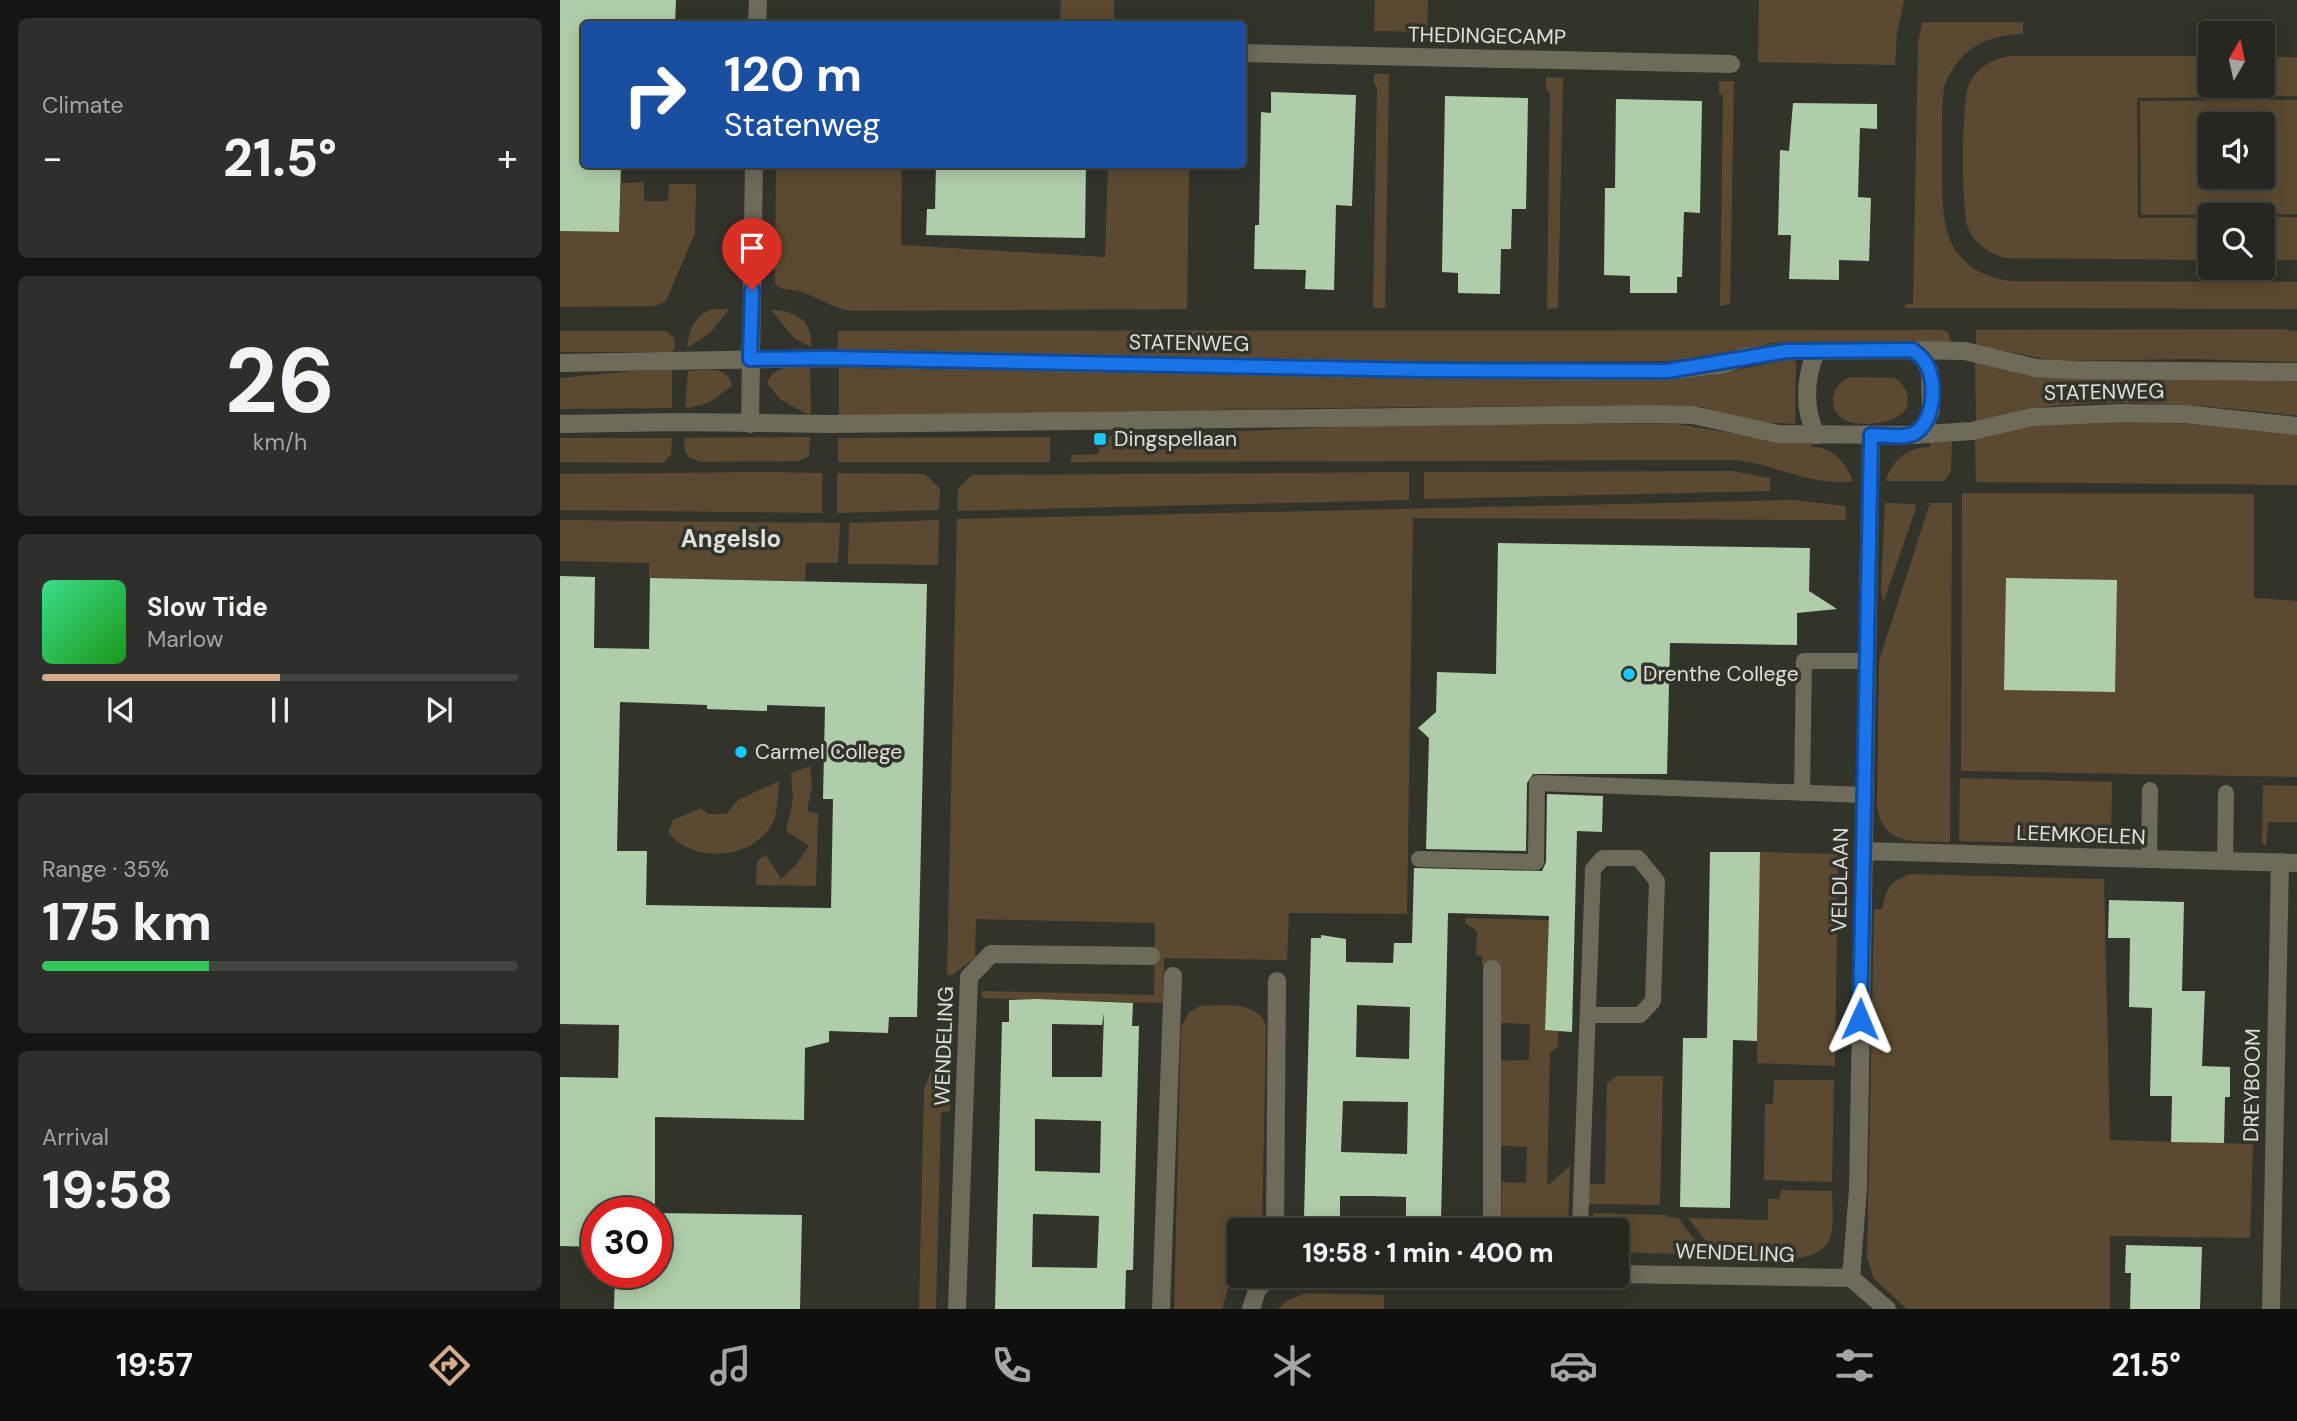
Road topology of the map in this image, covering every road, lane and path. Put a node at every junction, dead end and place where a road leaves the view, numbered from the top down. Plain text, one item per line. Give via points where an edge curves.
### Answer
1 (758, 0) edge
2 (757, 21) edge
3 (1246, 53) edge
4 (1731, 64) dead end
5 (754, 168) edge
6 (1913, 350) junction
7 (1816, 351) junction
8 (750, 359) junction
9 (560, 363) edge
10 (2297, 372) edge
11 (560, 424) edge
12 (750, 424) junction
13 (2297, 426) edge
14 (1816, 435) junction
15 (1871, 435) junction
16 (1913, 435) junction
17 (1868, 661) junction
18 (2150, 790) dead end
19 (1802, 793) junction
20 (2226, 793) dead end
21 (1865, 795) junction
22 (1863, 851) junction
23 (1419, 859) dead end
24 (2149, 859) junction
25 (2225, 861) junction
26 (2288, 862) edge
27 (1151, 956) dead end
28 (1492, 970) dead end
29 (1173, 976) dead end
30 (1277, 981) dead end
31 (1588, 1015) junction
32 (1275, 1218) edge
33 (1492, 1218) edge
34 (1580, 1218) edge
35 (1629, 1274) edge
36 (1851, 1278) junction
37 (1259, 1288) edge
38 (957, 1309) edge
39 (1161, 1309) edge
40 (1251, 1309) edge
41 (1887, 1309) edge
42 (2271, 1309) edge

1 - 2 street
3 - 4 street, THEDINGECAMP
5 - 8 street
6 - 7 street, STATENWEG
6 - 10 street, STATENWEG via 1965,351 2036,368
6 - 16 street via 1930,372 1931,410 1925,425
7 - 8 street, STATENWEG via 1762,354 1667,371
7 - 14 street via 1806,393 1807,414
8 - 9 street, STATENWEG
8 - 12 street
11 - 12 street, STATENWEG
12 - 14 street, STATENWEG via 1651,414 1693,415 1778,434
13 - 16 street, STATENWEG via 2184,414 2069,414 1972,431
14 - 15 street, STATENWEG
15 - 16 street, STATENWEG
15 - 17 street, VELDLAAN
17 - 19 lane via 1804,662
17 - 21 street, VELDLAAN
18 - 24 lane
19 - 21 lane
19 - 23 lane via 1537,783 1536,862
20 - 25 lane
21 - 22 street, VELDLAAN
22 - 24 street, LEEMKOELEN
22 - 36 street, VELDLAAN via 1858,1189
24 - 25 street, LEEMKOELEN
25 - 26 street, LEEMKOELEN
26 - 42 street, DREYBOOM
27 - 38 street, WENDELING via 991,954 969,977
28 - 33 street
29 - 39 street
30 - 32 street
31 - 31 lane via 1592,869 1603,858 1638,858 1657,881 1653,1001 1640,1015
31 - 34 lane
35 - 36 street, WENDELING
36 - 41 street
37 - 40 street

